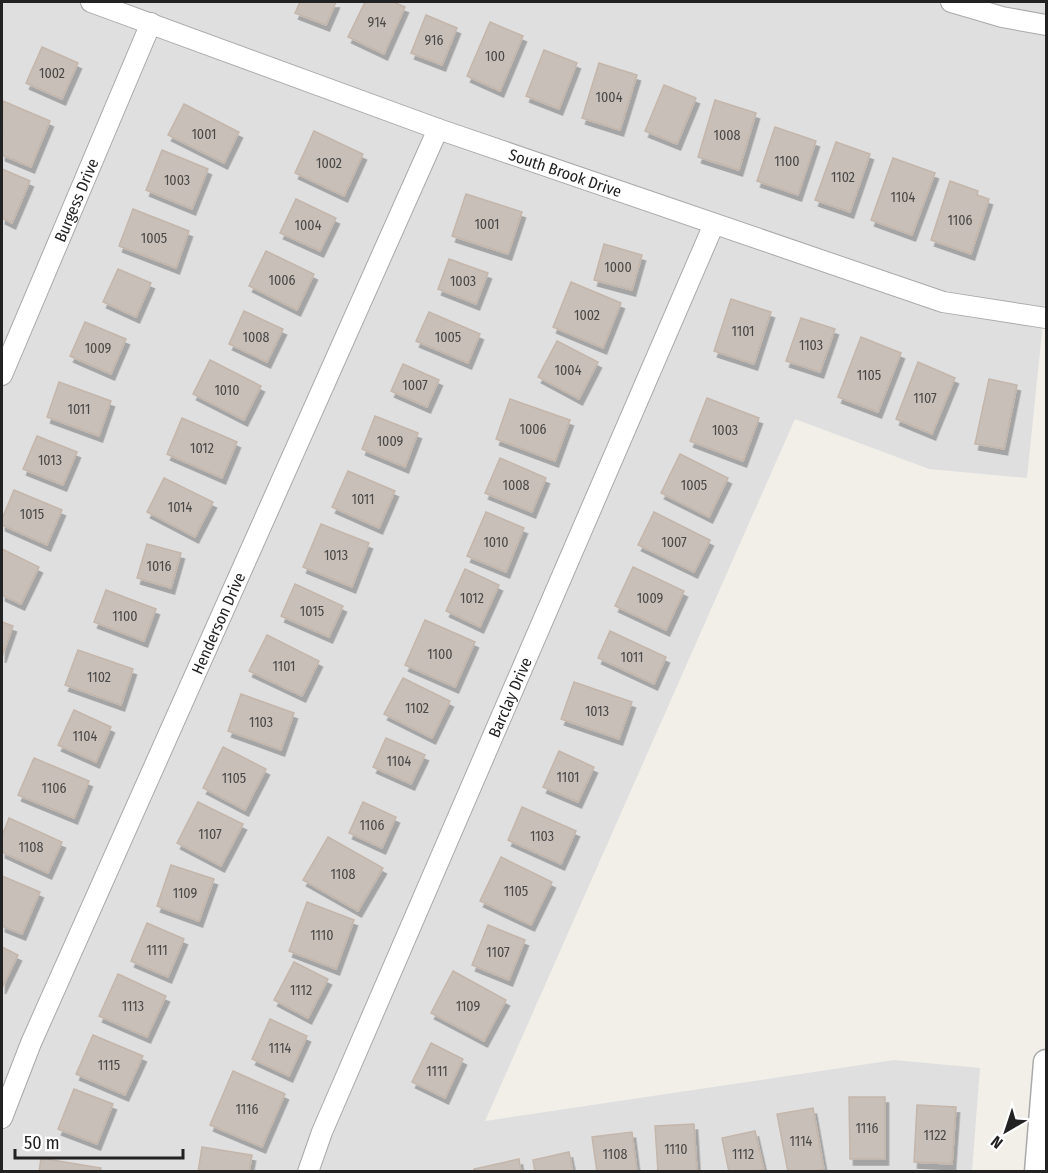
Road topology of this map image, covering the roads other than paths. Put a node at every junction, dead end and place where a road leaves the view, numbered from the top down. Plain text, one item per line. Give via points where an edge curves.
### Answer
1 (91, 2) edge
2 (951, 2) edge
3 (151, 23) junction
4 (1047, 25) edge
5 (438, 129) junction
6 (714, 224) junction
7 (1047, 318) edge
8 (2, 375) edge
9 (1047, 1062) edge
10 (2, 1118) edge
11 (308, 1172) edge
12 (1037, 1172) edge

1 - 3 street, South Brook Drive
2 - 4 street
3 - 5 street, South Brook Drive
3 - 8 street, Burgess Drive
5 - 6 street, South Brook Drive
5 - 10 street, Henderson Drive via 31,1043
6 - 7 street, South Brook Drive via 943,302
6 - 11 street, Barclay Drive
9 - 12 street

